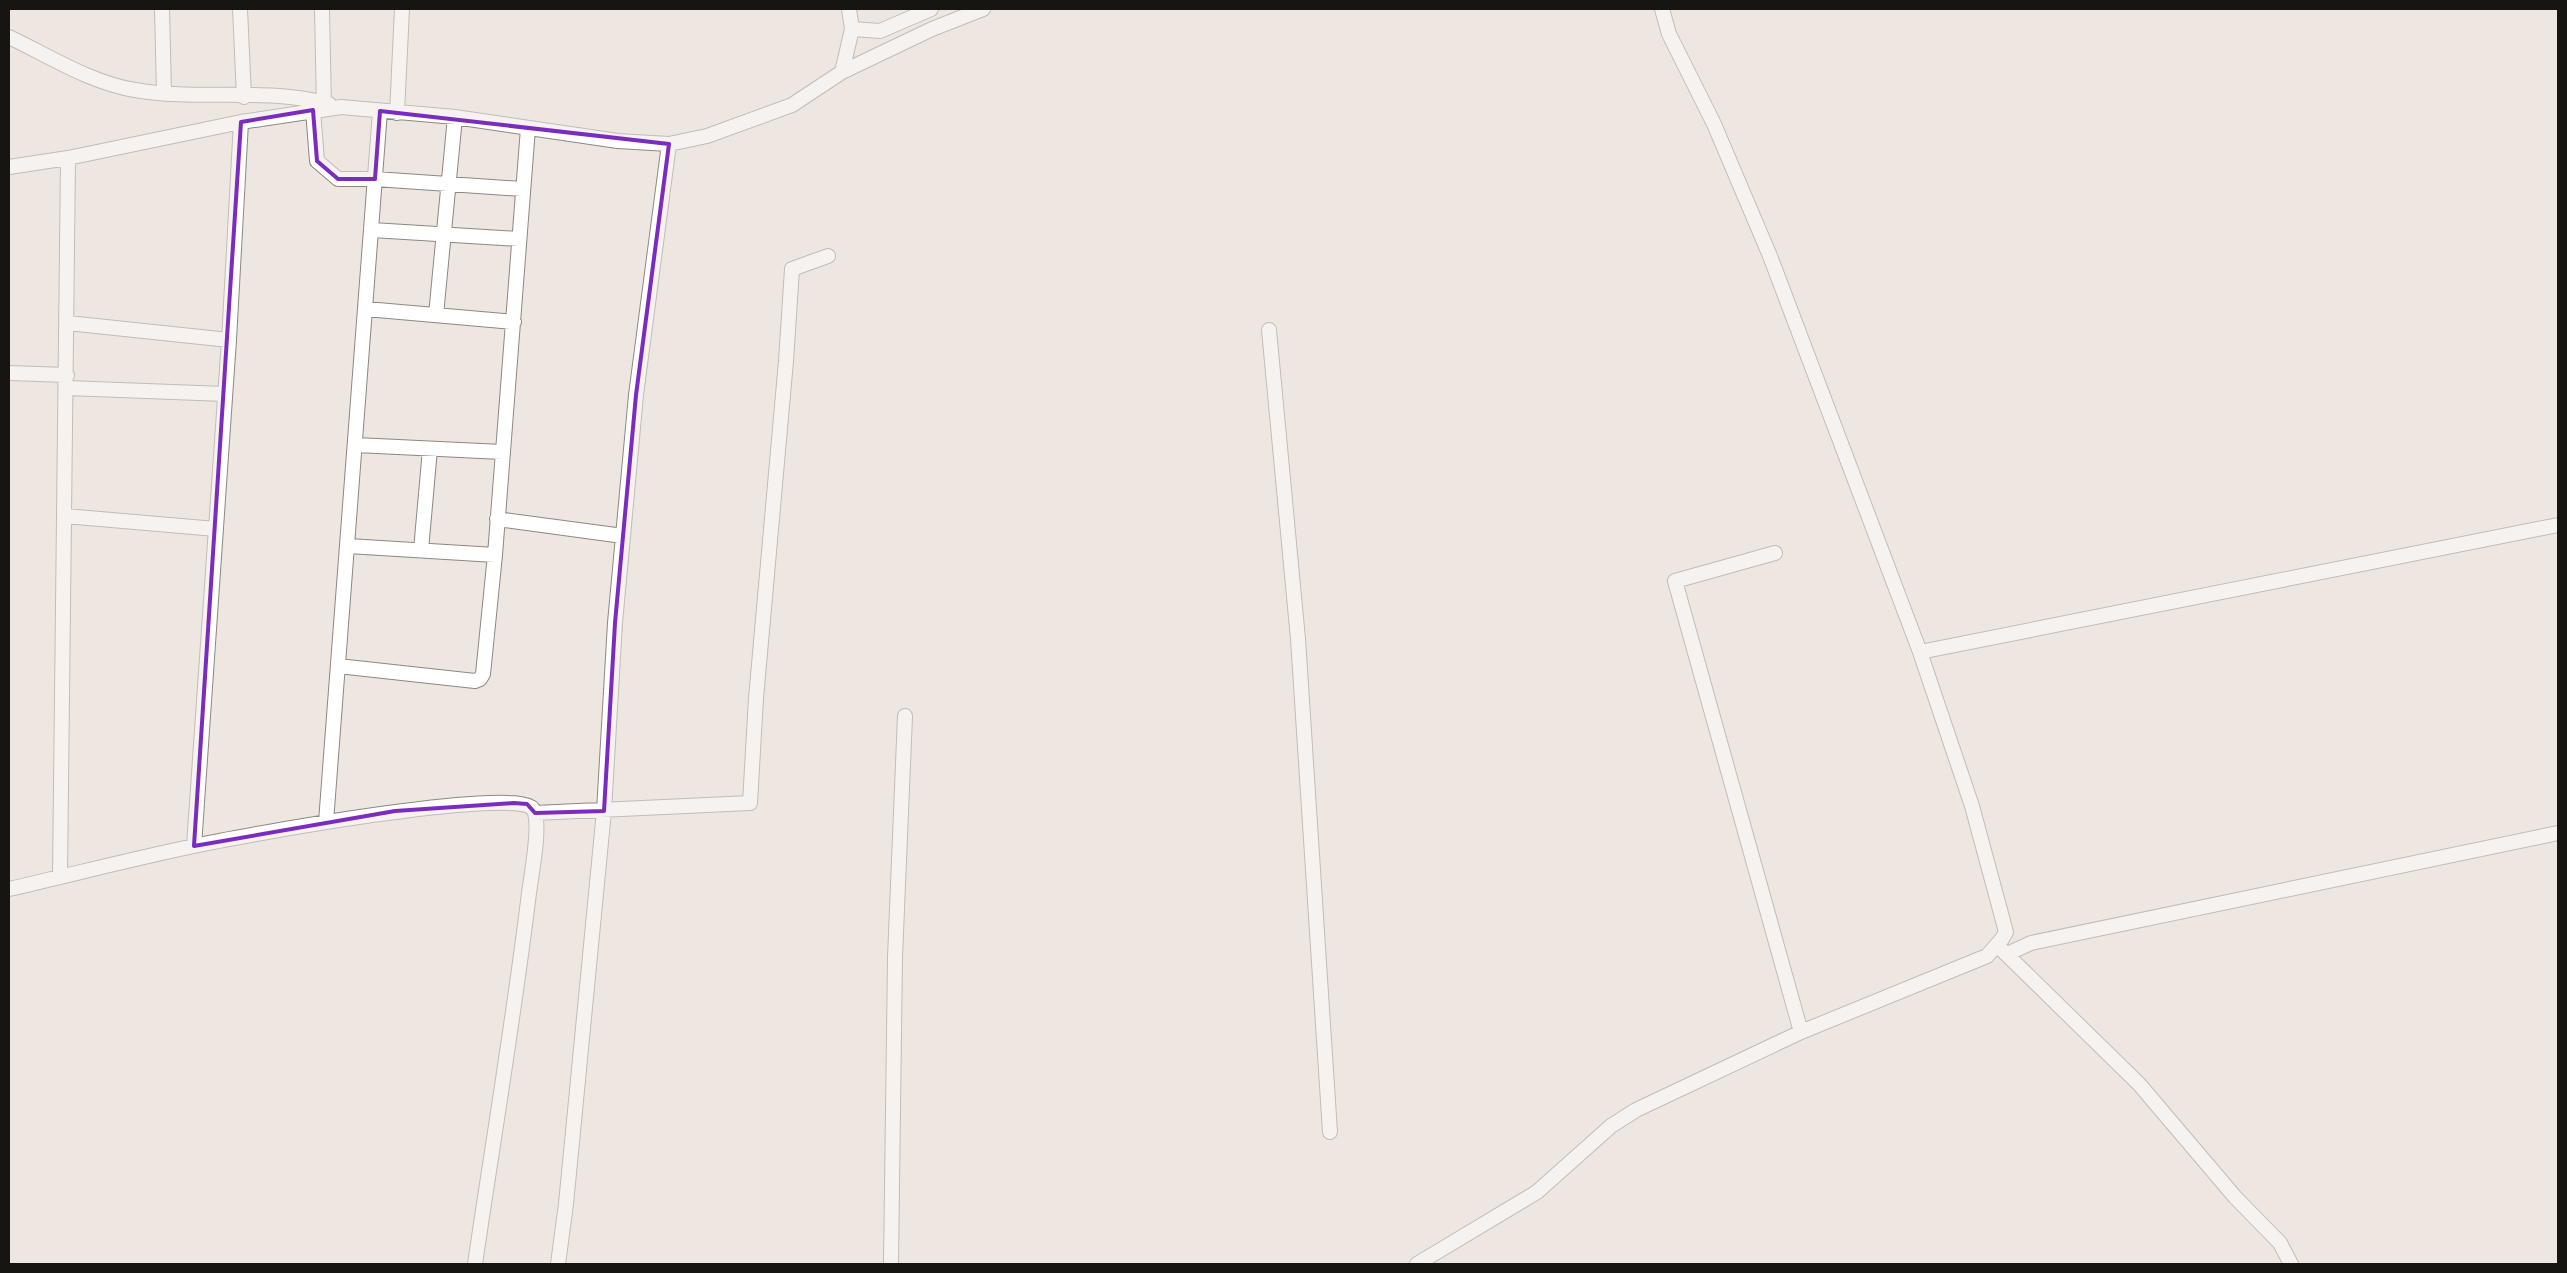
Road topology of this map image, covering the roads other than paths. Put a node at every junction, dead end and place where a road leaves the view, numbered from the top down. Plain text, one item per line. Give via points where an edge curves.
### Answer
1 (162, 9) edge
2 (240, 9) edge
3 (322, 9) edge
4 (402, 9) edge
5 (848, 9) edge
6 (931, 9) edge
7 (984, 9) edge
8 (1662, 9) edge
9 (852, 29) junction
10 (9, 37) edge
11 (842, 72) junction
12 (164, 93) junction
13 (244, 97) junction
14 (320, 107) junction
15 (380, 111) junction
16 (397, 114) junction
17 (456, 117) junction
18 (241, 122) junction
19 (528, 128) junction
20 (669, 144) junction
21 (68, 158) junction
22 (9, 167) edge
23 (375, 179) junction
24 (449, 184) junction
25 (522, 190) junction
26 (372, 230) junction
27 (444, 235) junction
28 (519, 239) junction
29 (828, 256) dead end
30 (366, 309) junction
31 (436, 315) junction
32 (514, 322) junction
33 (68, 323) junction
34 (1269, 330) dead end
35 (229, 340) junction
36 (9, 373) edge
37 (67, 382) junction
38 (225, 394) junction
39 (356, 445) junction
40 (430, 449) junction
41 (502, 452) junction
42 (65, 516) junction
43 (498, 519) junction
44 (2558, 525) edge
45 (216, 529) junction
46 (623, 536) junction
47 (348, 546) junction
48 (421, 550) junction
49 (1775, 553) dead end
50 (495, 555) junction
51 (1920, 652) junction
52 (338, 666) junction
53 (905, 716) dead end
54 (604, 811) junction
55 (535, 813) junction
56 (326, 822) junction
57 (2558, 833) edge
58 (194, 846) junction
59 (60, 877) junction
60 (9, 889) edge
61 (2002, 950) junction
62 (1801, 1032) junction
63 (1330, 1132) dead end
64 (475, 1264) edge
65 (558, 1264) edge
66 (891, 1264) edge
67 (1417, 1264) edge
68 (2291, 1264) edge

1 - 12 street
2 - 13 street
3 - 14 street
4 - 16 street
5 - 9 street
6 - 9 street via 880,31
7 - 11 street via 932,28
8 - 51 street via 1669,34 1714,124 1770,256
9 - 11 street
10 - 12 street via 118,87
11 - 20 street via 789,106 707,136
12 - 13 street
13 - 14 street via 271,96
14 - 15 street
14 - 18 street
14 - 23 street via 317,161 338,179
15 - 16 street
15 - 23 street
16 - 17 street
17 - 19 street
17 - 24 street
18 - 21 street
18 - 35 street
19 - 20 street
19 - 25 street
20 - 46 street via 640,356
21 - 22 street
21 - 33 street
23 - 24 street
23 - 26 street
24 - 25 street
24 - 27 street
25 - 28 street
26 - 27 street
26 - 30 street
27 - 28 street
27 - 31 street
28 - 32 street
29 - 54 street via 792,269 750,803
30 - 31 street
30 - 39 street
31 - 32 street
32 - 41 street
33 - 35 street
33 - 37 street
34 - 63 street via 1298,640
35 - 38 street
36 - 37 street
37 - 38 street
37 - 42 street
38 - 45 street
39 - 40 street
39 - 47 street
40 - 41 street
40 - 48 street
41 - 43 street
42 - 45 street
42 - 59 street
43 - 46 street
43 - 50 street
44 - 51 street
45 - 58 street
46 - 54 street
47 - 48 street
47 - 52 street
48 - 50 street
49 - 62 street via 1675,581
50 - 52 street via 485,666 480,679 468,681
51 - 61 street via 1972,806 2004,918 2006,932
52 - 56 street
53 - 66 street via 895,957
54 - 55 street
54 - 65 street
55 - 56 street via 532,807 523,803 490,803 395,811
55 - 64 street via 523,940
56 - 58 street
57 - 61 street
58 - 59 street
59 - 60 street
61 - 62 street
61 - 68 street via 2139,1084 2280,1243
62 - 67 street via 1636,1110 1611,1126 1537,1192

